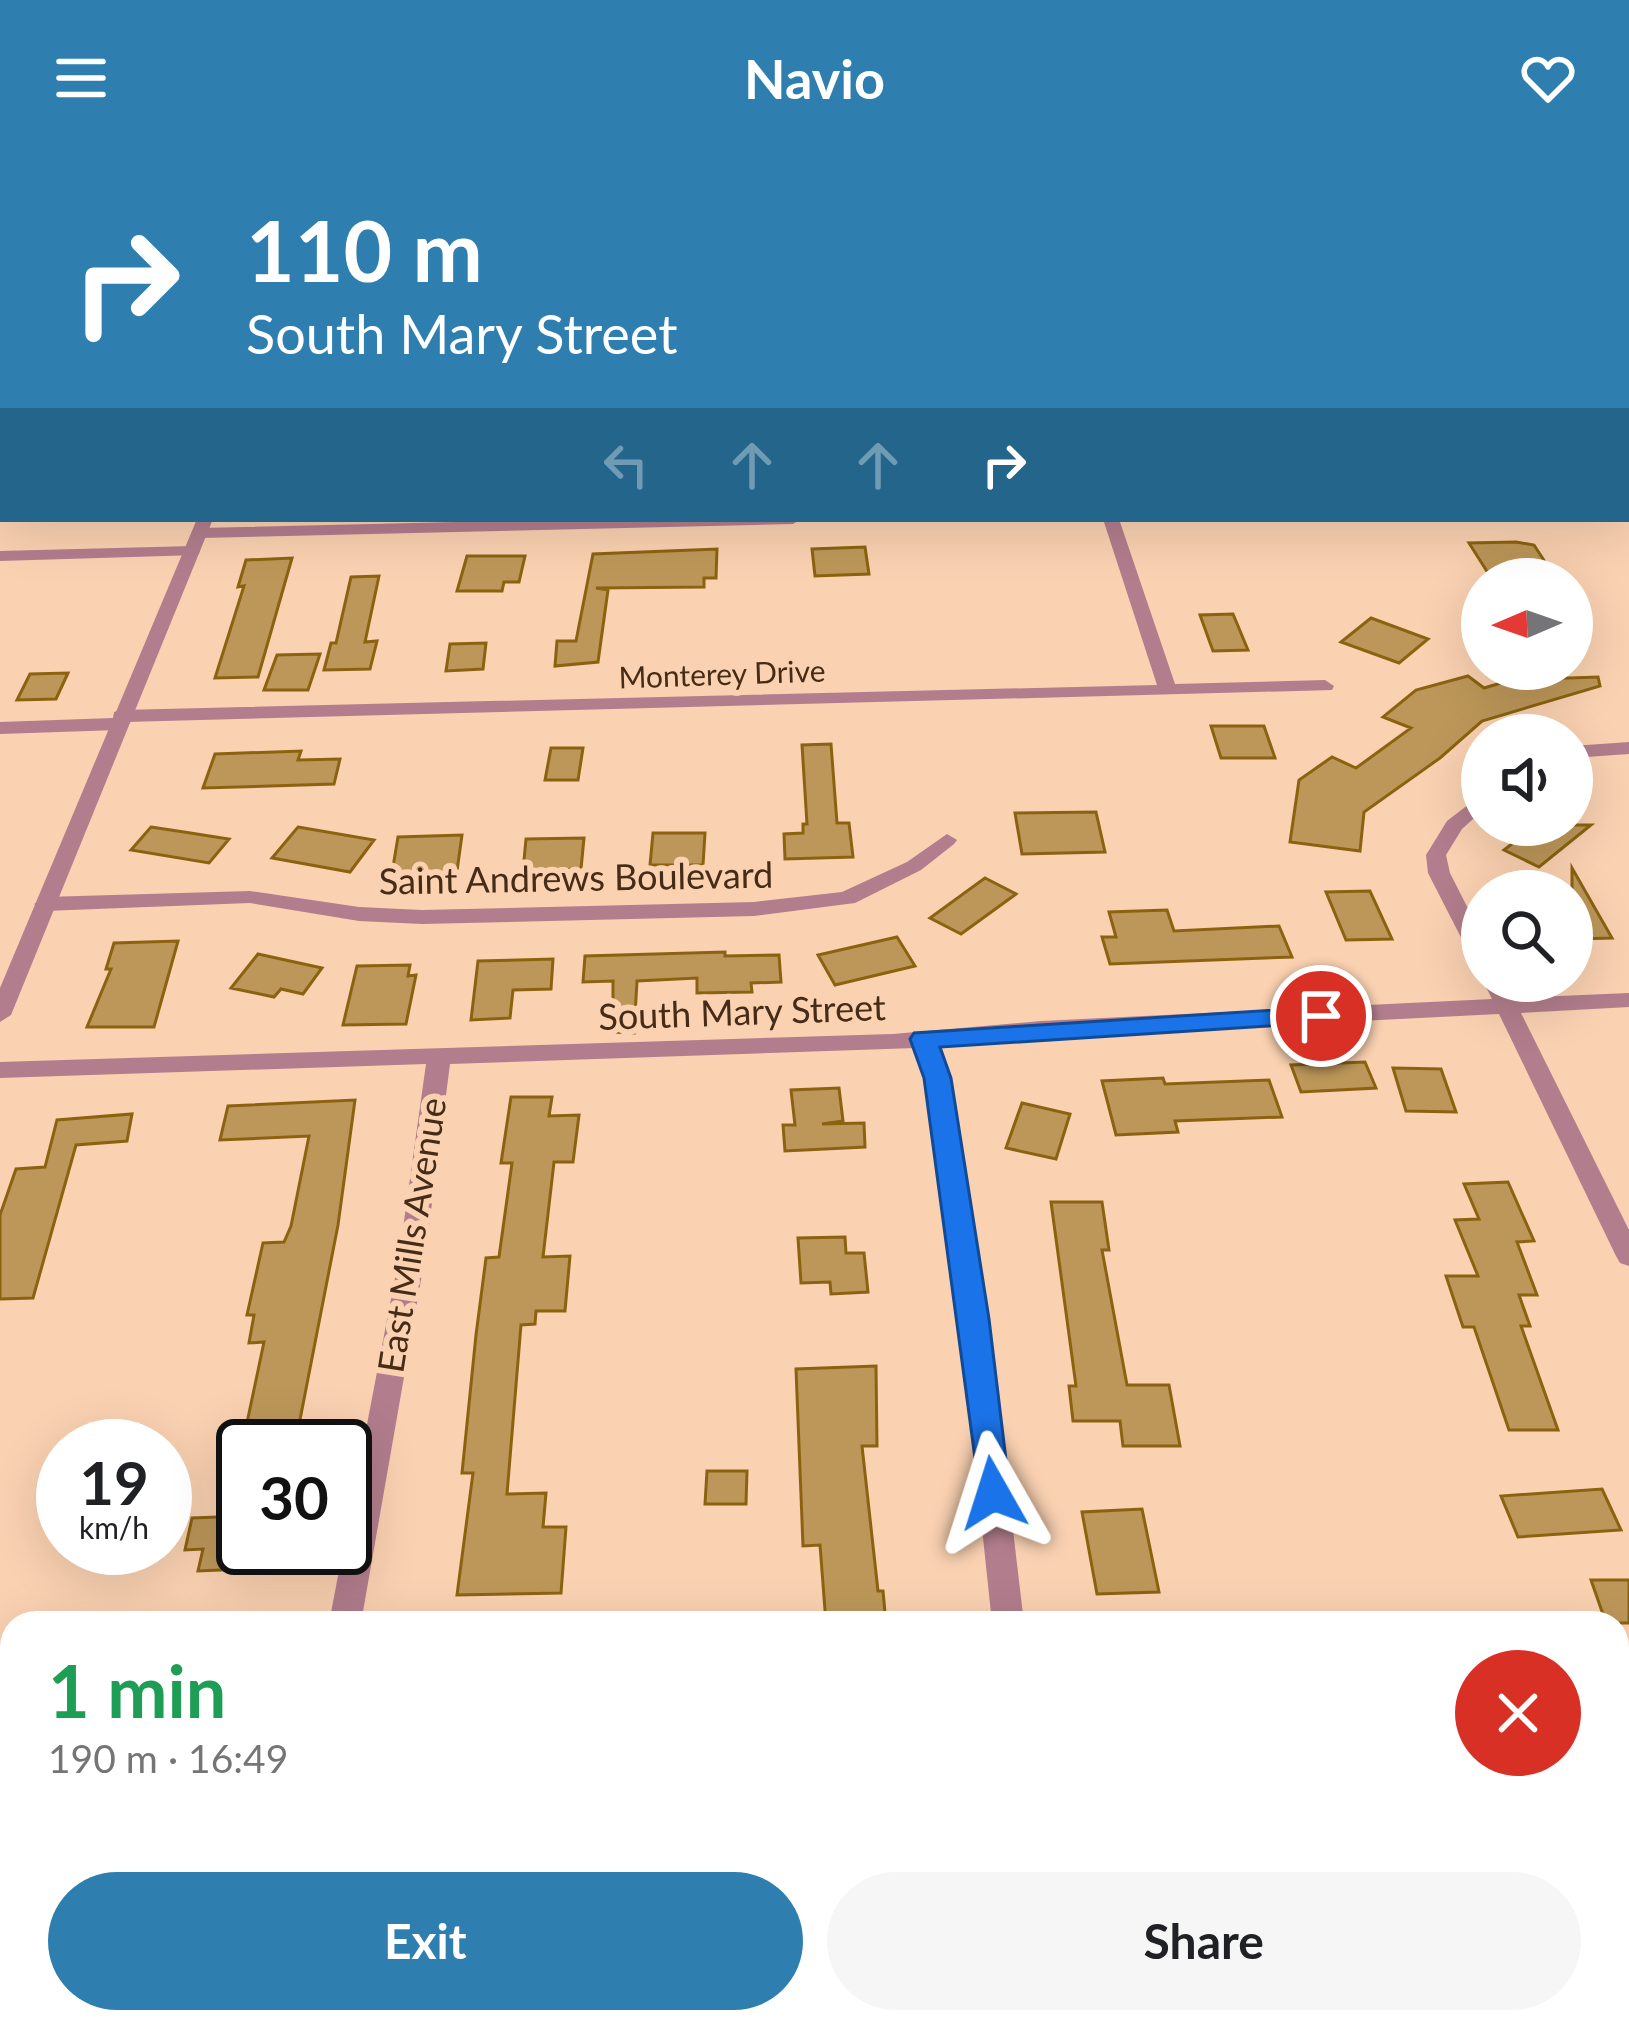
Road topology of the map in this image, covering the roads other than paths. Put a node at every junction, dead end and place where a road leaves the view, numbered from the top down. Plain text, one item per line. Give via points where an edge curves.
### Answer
1 (674, 522) edge
2 (1113, 522) edge
3 (199, 534) edge
4 (0, 556) edge
5 (1324, 686) dead end
6 (1168, 690) junction
7 (120, 720) junction
8 (0, 728) edge
9 (1629, 748) edge
10 (1593, 751) edge
11 (1461, 819) edge
12 (947, 839) dead end
13 (46, 904) junction
14 (1461, 916) edge
15 (1629, 1000) edge
16 (1506, 1002) edge
17 (1508, 1006) junction
18 (0, 1016) edge
19 (924, 1039) junction
20 (439, 1059) junction
21 (0, 1070) edge
22 (1629, 1256) edge
23 (347, 1611) edge
24 (1007, 1611) edge

1 - 3 street
2 - 6 street
3 - 4 street
3 - 7 street
5 - 6 street, Monterey Drive
6 - 7 street, Monterey Drive
7 - 8 street, Monterey Drive
7 - 13 street
9 - 10 street
11 - 14 street via 1436,855
12 - 13 street, Saint Andrews Boulevard via 880,885 817,905 422,917 211,895
13 - 18 street
15 - 17 street, South Mary Street
16 - 17 street
17 - 19 street, South Mary Street
17 - 22 street
19 - 20 street, South Mary Street
19 - 24 street via 938,1078 974,1319
20 - 21 street, South Mary Street
20 - 23 street, East Mills Avenue

